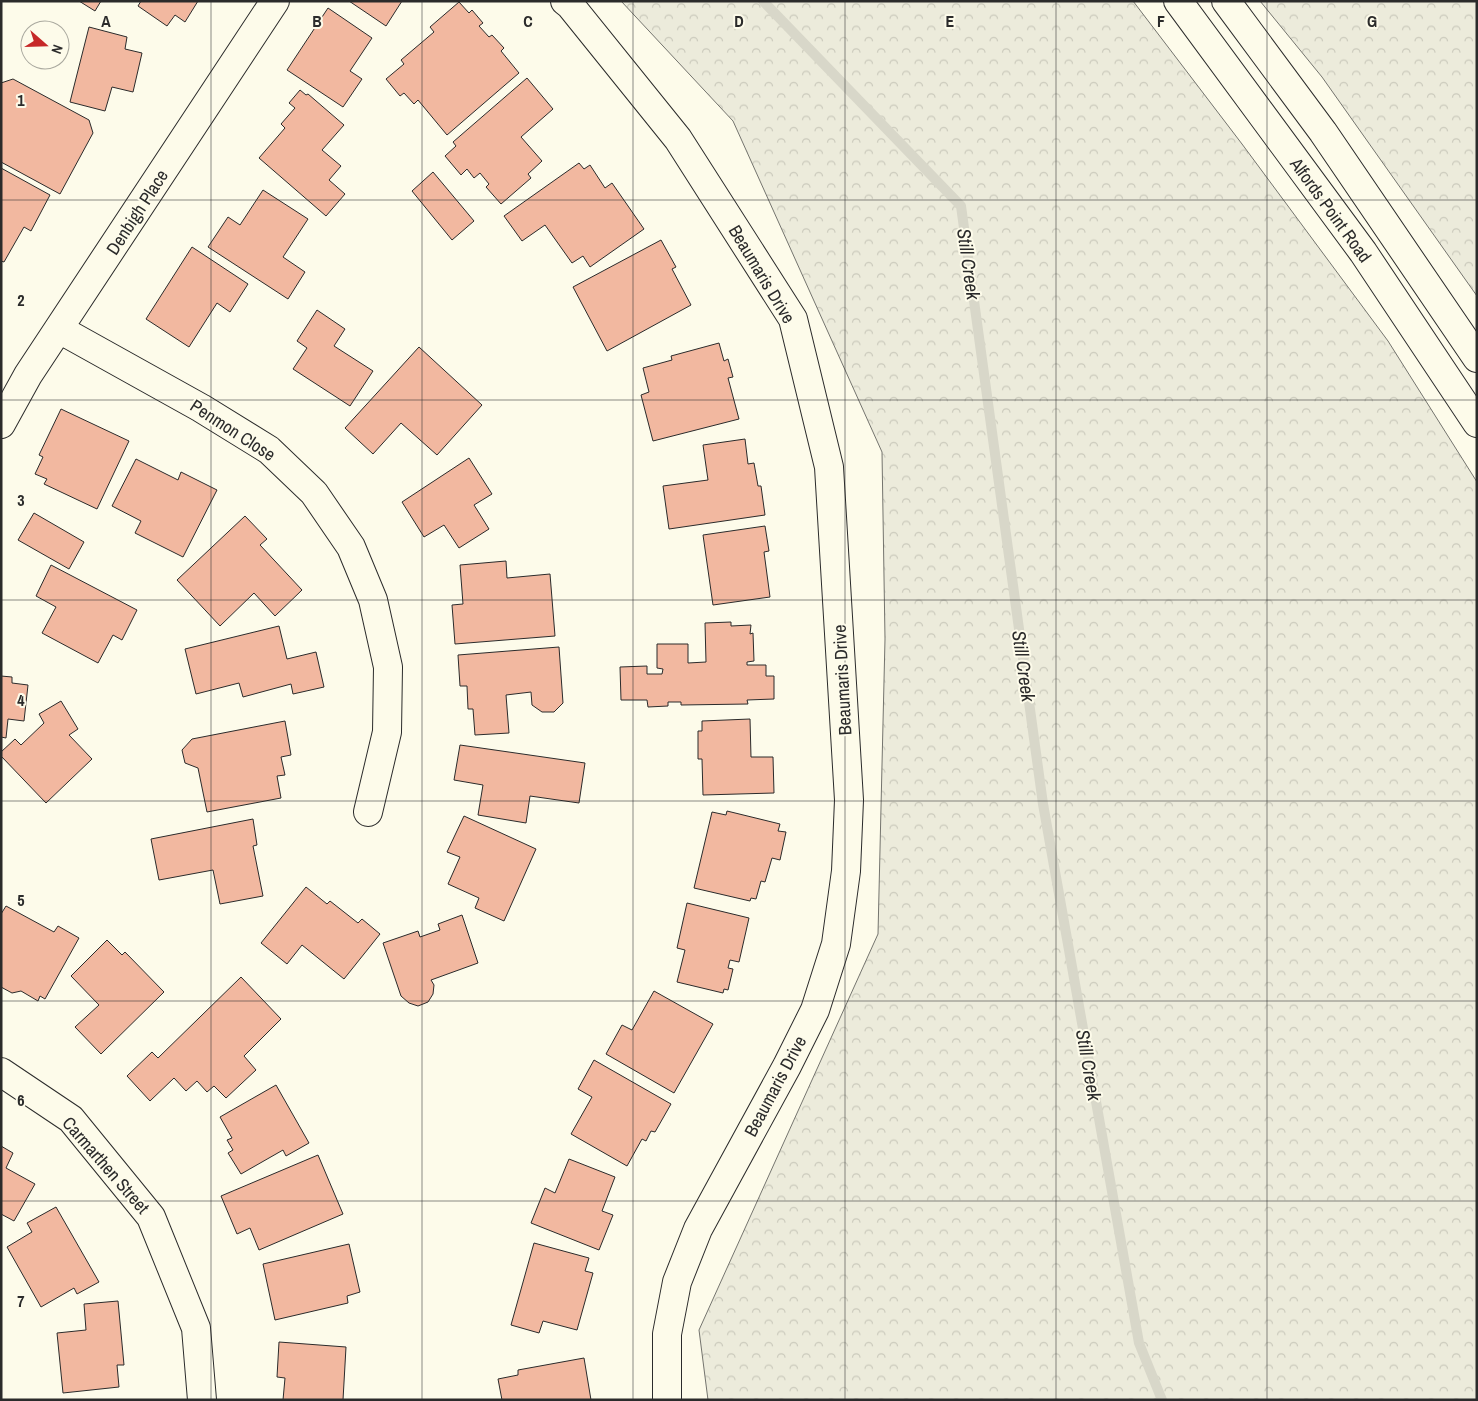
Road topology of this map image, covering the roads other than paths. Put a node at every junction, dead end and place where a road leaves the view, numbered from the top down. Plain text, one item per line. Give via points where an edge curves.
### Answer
1 (275, 1) edge
2 (565, 1) edge
3 (1178, 1) edge
4 (1226, 1) edge
5 (59, 329) junction
6 (1477, 358) edge
7 (1477, 423) edge
8 (1, 424) edge
9 (368, 812) dead end
10 (1, 1072) edge
11 (202, 1400) edge
12 (667, 1400) edge

1 - 5 main road, Denbigh Place
2 - 12 main road, Beaumaris Drive via 678,139 793,319 829,467 849,800 846,871 836,944 815,1010 698,1228 677,1282 667,1334
3 - 7 main road, Alfords Point Road via 1363,252
4 - 6 main road, Alfords Point Road via 1323,132
5 - 8 main road, Denbigh Place
5 - 9 main road, Penmon Close via 269,450 314,493 351,547 373,600 388,667 387,732
10 - 11 main road, Carmarthen Street via 70,1119 151,1217 196,1328

